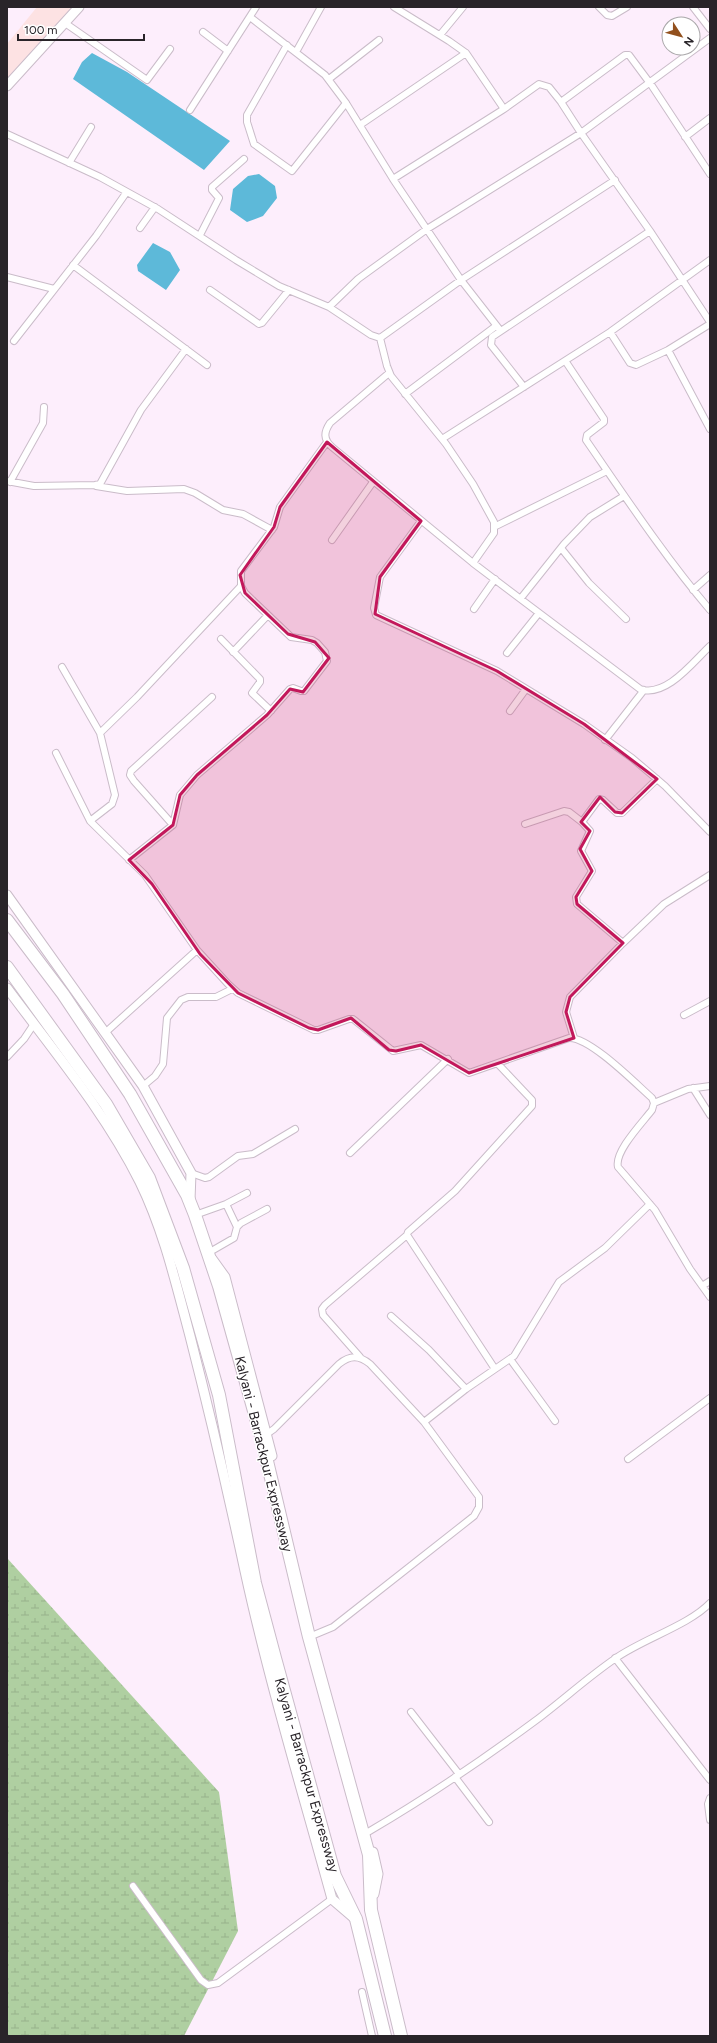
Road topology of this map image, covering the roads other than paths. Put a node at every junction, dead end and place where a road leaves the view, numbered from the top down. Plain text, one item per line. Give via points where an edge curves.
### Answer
1 (79, 7) edge
2 (256, 7) edge
3 (321, 7) edge
4 (394, 7) edge
5 (462, 7) edge
6 (599, 7) edge
7 (627, 7) edge
8 (694, 7) edge
9 (250, 18) junction
10 (65, 24) junction
11 (710, 29) edge
12 (203, 32) dead end
13 (440, 35) junction
14 (710, 38) edge
15 (379, 40) dead end
16 (287, 46) junction
17 (170, 49) dead end
18 (228, 51) junction
19 (296, 52) junction
20 (466, 53) junction
21 (328, 79) junction
22 (650, 83) junction
23 (7, 86) edge
24 (561, 102) junction
25 (346, 103) junction
26 (504, 109) junction
27 (190, 110) dead end
28 (710, 118) edge
29 (360, 125) junction
30 (91, 127) dead end
31 (580, 133) junction
32 (7, 134) edge
33 (686, 137) junction
34 (244, 159) dead end
35 (69, 163) junction
36 (710, 174) edge
37 (393, 179) junction
38 (615, 180) junction
39 (126, 193) junction
40 (155, 207) junction
41 (140, 228) dead end
42 (427, 229) junction
43 (650, 231) junction
44 (200, 234) junction
45 (710, 260) edge
46 (73, 265) junction
47 (7, 277) edge
48 (460, 280) junction
49 (682, 280) junction
50 (54, 289) junction
51 (210, 290) dead end
52 (288, 290) junction
53 (329, 308) junction
54 (710, 323) edge
55 (498, 328) junction
56 (610, 332) junction
57 (380, 338) junction
58 (14, 341) dead end
59 (186, 349) junction
60 (668, 350) junction
61 (566, 362) junction
62 (207, 365) dead end
63 (389, 373) junction
64 (524, 387) junction
65 (405, 394) junction
66 (44, 406) dead end
67 (710, 429) edge
68 (442, 439) junction
69 (327, 442) junction
70 (608, 471) junction
71 (8, 482) edge
72 (373, 482) junction
73 (95, 485) junction
74 (624, 496) junction
75 (421, 521) junction
76 (496, 526) junction
77 (272, 530) junction
78 (332, 540) dead end
79 (561, 548) junction
80 (473, 563) junction
81 (710, 575) edge
82 (495, 579) junction
83 (241, 586) junction
84 (693, 590) junction
85 (521, 598) junction
86 (474, 609) dead end
87 (710, 610) edge
88 (539, 613) junction
89 (268, 615) junction
90 (626, 619) dead end
91 (221, 639) dead end
92 (710, 646) edge
93 (233, 652) junction
94 (507, 653) dead end
95 (62, 666) dead end
96 (526, 689) junction
97 (644, 690) junction
98 (212, 697) dead end
99 (270, 711) junction
100 (510, 711) dead end
101 (100, 733) junction
102 (605, 740) junction
103 (56, 753) dead end
104 (657, 779) junction
105 (90, 821) junction
106 (582, 822) junction
107 (525, 824) dead end
108 (172, 825) junction
109 (710, 832) edge
110 (129, 860) junction
111 (710, 876) edge
112 (7, 895) edge
113 (7, 920) edge
114 (623, 943) junction
115 (197, 950) junction
116 (7, 967) edge
117 (7, 988) edge
118 (232, 989) junction
119 (710, 1001) edge
120 (684, 1015) dead end
121 (34, 1024) junction
122 (106, 1032) junction
123 (574, 1038) junction
124 (7, 1056) edge
125 (448, 1059) junction
126 (498, 1064) junction
127 (143, 1086) junction
128 (710, 1086) edge
129 (693, 1088) junction
130 (654, 1103) junction
131 (710, 1115) edge
132 (295, 1129) dead end
133 (350, 1154) dead end
134 (191, 1173) junction
135 (247, 1193) dead end
136 (190, 1202) junction
137 (226, 1204) junction
138 (650, 1204) junction
139 (267, 1209) dead end
140 (195, 1215) junction
141 (237, 1227) junction
142 (407, 1236) junction
143 (208, 1253) junction
144 (710, 1281) edge
145 (702, 1286) junction
146 (710, 1297) edge
147 (390, 1316) dead end
148 (360, 1356) junction
149 (510, 1359) junction
150 (495, 1369) junction
151 (466, 1389) junction
152 (710, 1398) edge
153 (555, 1421) dead end
154 (424, 1422) junction
155 (264, 1435) junction
156 (628, 1459) dead end
157 (710, 1603) edge
158 (311, 1636) junction
159 (615, 1658) junction
160 (271, 1661) junction
161 (411, 1712) dead end
162 (457, 1776) junction
163 (710, 1780) edge
164 (710, 1798) edge
165 (710, 1820) edge
166 (489, 1822) dead end
167 (368, 1832) junction
168 (133, 1886) dead end
169 (332, 1899) junction
170 (371, 1910) junction
171 (356, 1919) junction
172 (362, 1992) dead end
173 (372, 2036) edge
174 (385, 2036) edge
175 (401, 2036) edge

1 - 10 street
2 - 9 street
3 - 19 street
4 - 13 street
5 - 13 street
6 - 7 street via 606,15 612,16
8 - 11 street
9 - 16 street
9 - 18 street
10 - 17 street via 147,80
10 - 23 street
12 - 18 street
13 - 20 street
14 - 22 street
15 - 21 street
16 - 19 street
16 - 25 street via 247,116 254,144 290,171 294,171
18 - 27 street
19 - 21 street
20 - 26 street
20 - 29 street
21 - 25 street
22 - 24 street via 631,56 627,55
22 - 31 street
22 - 33 street
24 - 26 street via 549,87 539,84
24 - 31 street
25 - 29 street
26 - 37 street
28 - 33 street
29 - 37 street
30 - 35 street
31 - 38 street
31 - 42 street
32 - 35 street
33 - 36 street
34 - 44 street via 212,187 218,199
35 - 39 street via 100,177
37 - 42 street
38 - 43 street
38 - 48 street
39 - 40 street
39 - 46 street
40 - 41 street
40 - 44 street
42 - 48 street
42 - 53 street via 358,279
43 - 49 street
43 - 55 street
44 - 52 street via 236,260
45 - 49 street
46 - 50 street
46 - 59 street
47 - 50 street
48 - 55 street
48 - 57 street
49 - 54 street
49 - 56 street
50 - 58 street
51 - 52 street via 259,324
52 - 53 street
53 - 57 street
54 - 60 street
55 - 64 street via 492,337 491,345
55 - 65 street
56 - 60 street via 634,365
56 - 61 street
57 - 63 street
59 - 62 street
59 - 73 street via 141,410 102,481
60 - 67 street
61 - 64 street
61 - 70 street via 604,419 604,422 586,438
63 - 65 street
63 - 69 street via 330,423 325,432
64 - 68 street
65 - 68 street
66 - 71 street via 44,420
68 - 76 street
69 - 72 street
69 - 77 street via 280,507
70 - 74 street
70 - 76 street
71 - 73 street via 34,486
72 - 75 street
72 - 78 street
73 - 77 street via 128,491 184,489 195,492 223,510 243,514
74 - 79 street via 595,512
74 - 84 street
75 - 80 street
75 - 96 street via 380,577 374,608 376,615 486,666
76 - 80 street via 491,538
77 - 83 street via 244,567 240,575
79 - 85 street
79 - 90 street via 591,586
80 - 82 street
81 - 84 street
82 - 85 street
82 - 86 street
83 - 89 street
83 - 101 street
84 - 87 street
85 - 88 street
88 - 94 street
88 - 97 street via 635,686
89 - 93 street
89 - 99 street via 291,637 315,642 328,658 304,691 292,688
91 - 93 street
92 - 97 street via 668,685 656,690
93 - 99 street via 260,679 252,693
95 - 101 street
96 - 100 street
96 - 102 street
97 - 102 street
98 - 108 street via 131,771 130,775 134,781
99 - 108 street via 197,775 182,792
101 - 105 street via 115,794 112,804
102 - 104 street
103 - 105 street
104 - 106 street via 622,813 615,812 599,799
104 - 109 street
105 - 110 street
106 - 107 street via 564,811
106 - 114 street via 590,831 581,851 592,871 576,897 577,904
108 - 110 street
110 - 115 street via 152,884
111 - 114 street via 672,898
112 - 122 street
113 - 136 highway, Kalyani - Barrackpur Expressway via 63,994 130,1094
114 - 123 street via 570,997 566,1012
115 - 118 street
115 - 122 street
116 - 160 highway, Kalyani - Barrackpur Expressway via 106,1104 150,1178 189,1285 219,1395
117 - 121 street
118 - 125 street via 314,1030 349,1018 393,1052 421,1045
118 - 127 street via 216,997 188,997 181,1000 167,1018 163,1064 156,1076
119 - 120 street
121 - 124 street via 24,1039
121 - 160 street via 116,1140 140,1182 170,1257 222,1464 246,1576
122 - 127 street
123 - 126 street
123 - 130 street via 607,1058 652,1098
125 - 126 street via 469,1073
125 - 133 street
126 - 142 street via 532,1100 532,1106 455,1191 408,1232
127 - 134 street
128 - 129 street
129 - 130 street
129 - 131 street
130 - 138 street via 652,1110 620,1152 617,1162 621,1172
132 - 134 street via 253,1154 238,1156 209,1177
134 - 136 street
135 - 137 street
136 - 140 highway, Kalyani - Barrackpur Expressway
137 - 140 street
137 - 141 street
138 - 145 street
138 - 149 street via 605,1248 559,1282 519,1349
139 - 141 street
140 - 143 highway, Kalyani - Barrackpur Expressway
141 - 143 street via 234,1238
142 - 148 street via 323,1307 323,1315
142 - 150 street
143 - 155 highway, Kalyani - Barrackpur Expressway
144 - 145 street
145 - 146 street
147 - 151 street via 429,1350
148 - 154 street
148 - 155 street via 351,1357 339,1364
149 - 150 street
149 - 153 street
150 - 151 street
151 - 154 street
152 - 156 street
154 - 158 street via 479,1497 477,1512 338,1623
155 - 158 highway, Kalyani - Barrackpur Expressway
157 - 159 street via 693,1617
158 - 167 street
158 - 170 highway, Kalyani - Barrackpur Expressway via 369,1855
159 - 162 street via 536,1720
159 - 163 street
160 - 169 street
160 - 171 highway, Kalyani - Barrackpur Expressway via 334,1876
161 - 162 street
162 - 166 street
162 - 167 street
164 - 165 street
167 - 170 street via 378,1874
168 - 169 street via 201,1980 208,1985 218,1983
169 - 171 street
170 - 175 highway, Kalyani - Barrackpur Expressway
171 - 174 highway, Kalyani - Barrackpur Expressway
172 - 173 street

